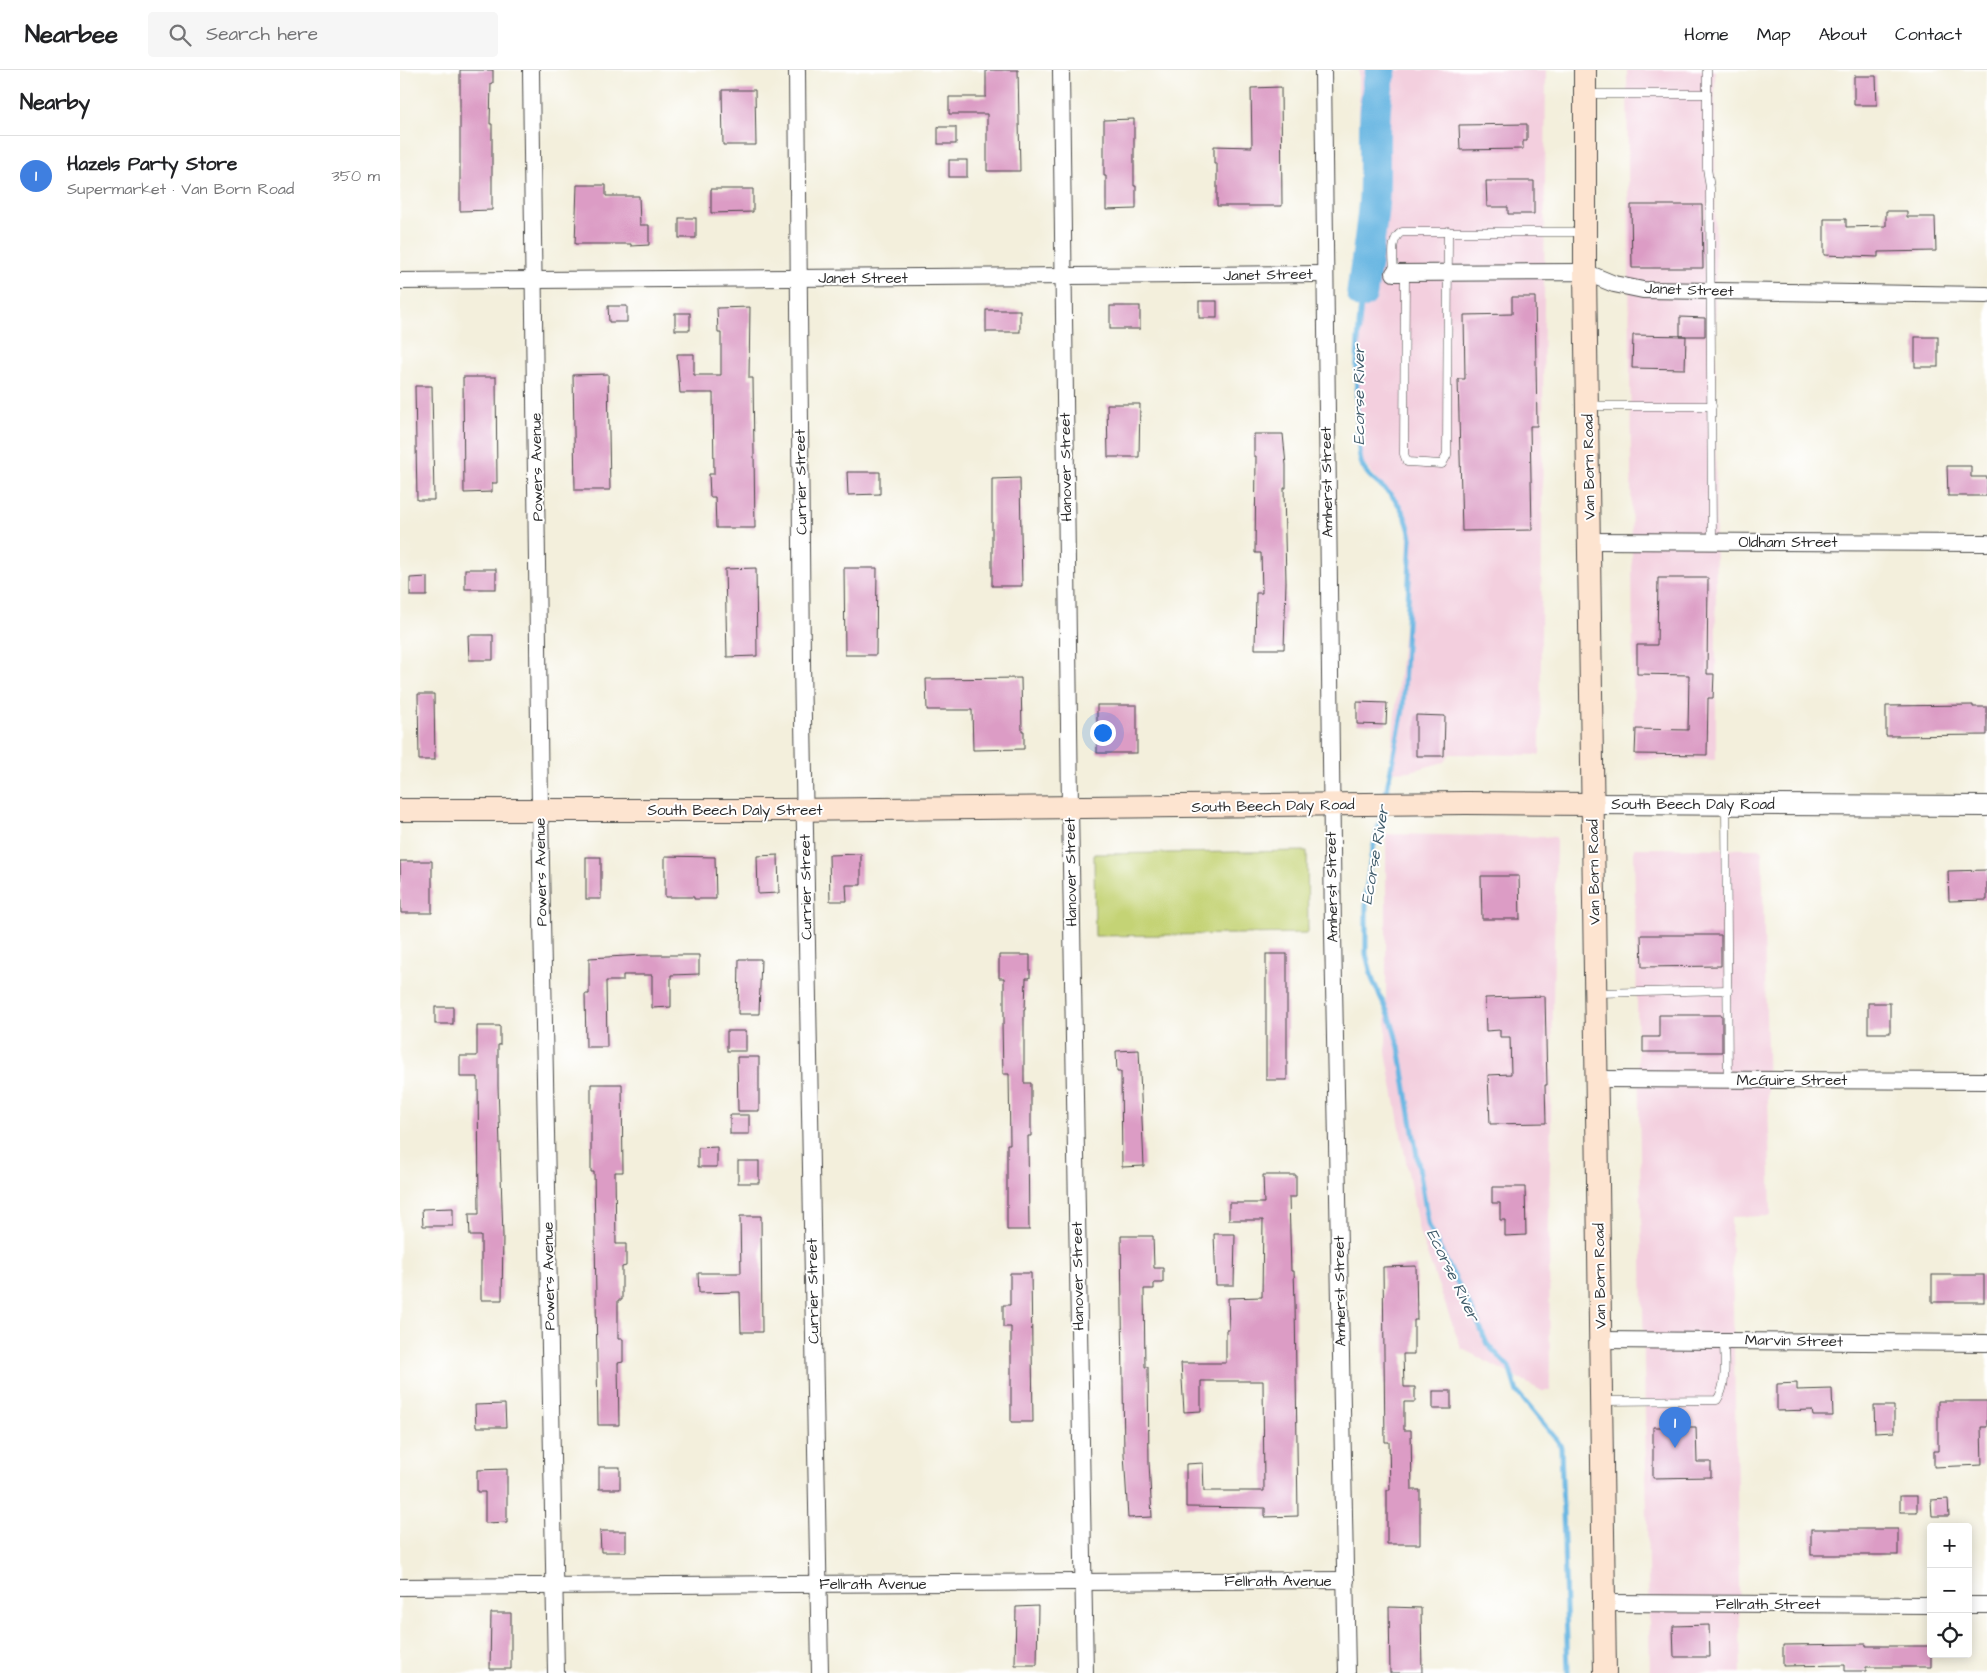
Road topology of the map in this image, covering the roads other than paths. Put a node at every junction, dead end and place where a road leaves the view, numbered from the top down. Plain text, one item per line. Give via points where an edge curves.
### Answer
1 (531, 70) edge
2 (796, 70) edge
3 (1061, 70) edge
4 (1323, 70) edge
5 (1584, 70) edge
6 (1708, 70) edge
7 (1585, 94) junction
8 (1707, 94) junction
9 (1448, 231) junction
10 (1585, 232) junction
11 (1399, 272) junction
12 (1449, 272) junction
13 (1585, 272) junction
14 (1325, 274) junction
15 (1064, 277) junction
16 (799, 278) junction
17 (400, 281) edge
18 (535, 281) junction
19 (1711, 291) junction
20 (1987, 295) edge
21 (1587, 406) junction
22 (1712, 406) junction
23 (1590, 541) junction
24 (1712, 541) junction
25 (1987, 543) edge
26 (1593, 804) junction
27 (1726, 805) junction
28 (1332, 806) junction
29 (1987, 806) edge
30 (1070, 808) junction
31 (540, 809) junction
32 (400, 810) edge
33 (805, 810) junction
34 (1728, 990) junction
35 (1596, 992) junction
36 (1597, 1079) junction
37 (1728, 1080) junction
38 (1987, 1081) edge
39 (1601, 1340) junction
40 (1724, 1341) junction
41 (1987, 1343) edge
42 (1602, 1401) junction
43 (1346, 1580) junction
44 (1083, 1582) junction
45 (819, 1584) junction
46 (554, 1586) junction
47 (400, 1587) edge
48 (1604, 1604) junction
49 (1927, 1605) edge
50 (1972, 1605) edge
51 (1987, 1605) edge
52 (556, 1673) edge
53 (820, 1673) edge
54 (1085, 1673) edge
55 (1348, 1673) edge
56 (1606, 1673) edge

1 - 18 street, Powers Avenue
2 - 16 street, Currier Street
3 - 15 street, Hanover Street
4 - 14 street, Amherst Street
5 - 7 main road, Van Born Road
6 - 8 lane
7 - 8 lane
7 - 10 main road, Van Born Road
8 - 19 lane
9 - 10 lane
9 - 11 lane via 1402,232 1396,235
9 - 12 lane
10 - 13 main road, Van Born Road
11 - 12 street, Janet Street
11 - 12 lane via 1404,454 1407,462 1442,464 1447,455
12 - 13 street, Janet Street
13 - 19 street, Janet Street via 1614,284 1643,290
13 - 21 main road, Van Born Road
14 - 15 street, Janet Street
14 - 28 street, Amherst Street
15 - 16 street, Janet Street
15 - 30 street, Hanover Street
16 - 18 street, Janet Street
16 - 33 street, Currier Street
17 - 18 street, Janet Street
18 - 31 street, Powers Avenue
19 - 20 street, Janet Street
19 - 22 lane
21 - 22 lane
21 - 23 main road, Van Born Road
22 - 24 lane
23 - 24 street, Oldham Street
23 - 26 main road, Van Born Road
24 - 25 street, Oldham Street
26 - 27 street, South Beech Daly Road
26 - 28 main road, South Beech Daly Road
26 - 35 main road, Van Born Road
27 - 29 street, South Beech Daly Road
27 - 34 lane
28 - 30 main road, South Beech Daly Road
28 - 43 street, Amherst Street
30 - 33 main road, South Beech Daly Street
30 - 44 street, Hanover Street
31 - 32 main road, South Beech Daly Street
31 - 33 main road, South Beech Daly Street
31 - 46 street, Powers Avenue
33 - 45 street, Currier Street
34 - 35 lane
34 - 37 lane
35 - 36 main road, Van Born Road
36 - 37 street, McGuire Street
36 - 39 main road, Van Born Road
37 - 38 street, McGuire Street
39 - 40 street, Marvin Street
39 - 42 main road, Van Born Road
40 - 41 street, Marvin Street
40 - 42 lane via 1724,1378 1717,1400
42 - 48 main road, Van Born Road
43 - 44 street, Fellrath Avenue
43 - 55 street, Amherst Street
44 - 45 street, Fellrath Avenue
44 - 54 street, Hanover Street
45 - 46 street, Fellrath Avenue
45 - 53 street, Currier Street
46 - 47 street, Fellrath Avenue
46 - 52 street, Powers Avenue
48 - 49 street, Fellrath Street
48 - 56 main road, Van Born Road
50 - 51 street

